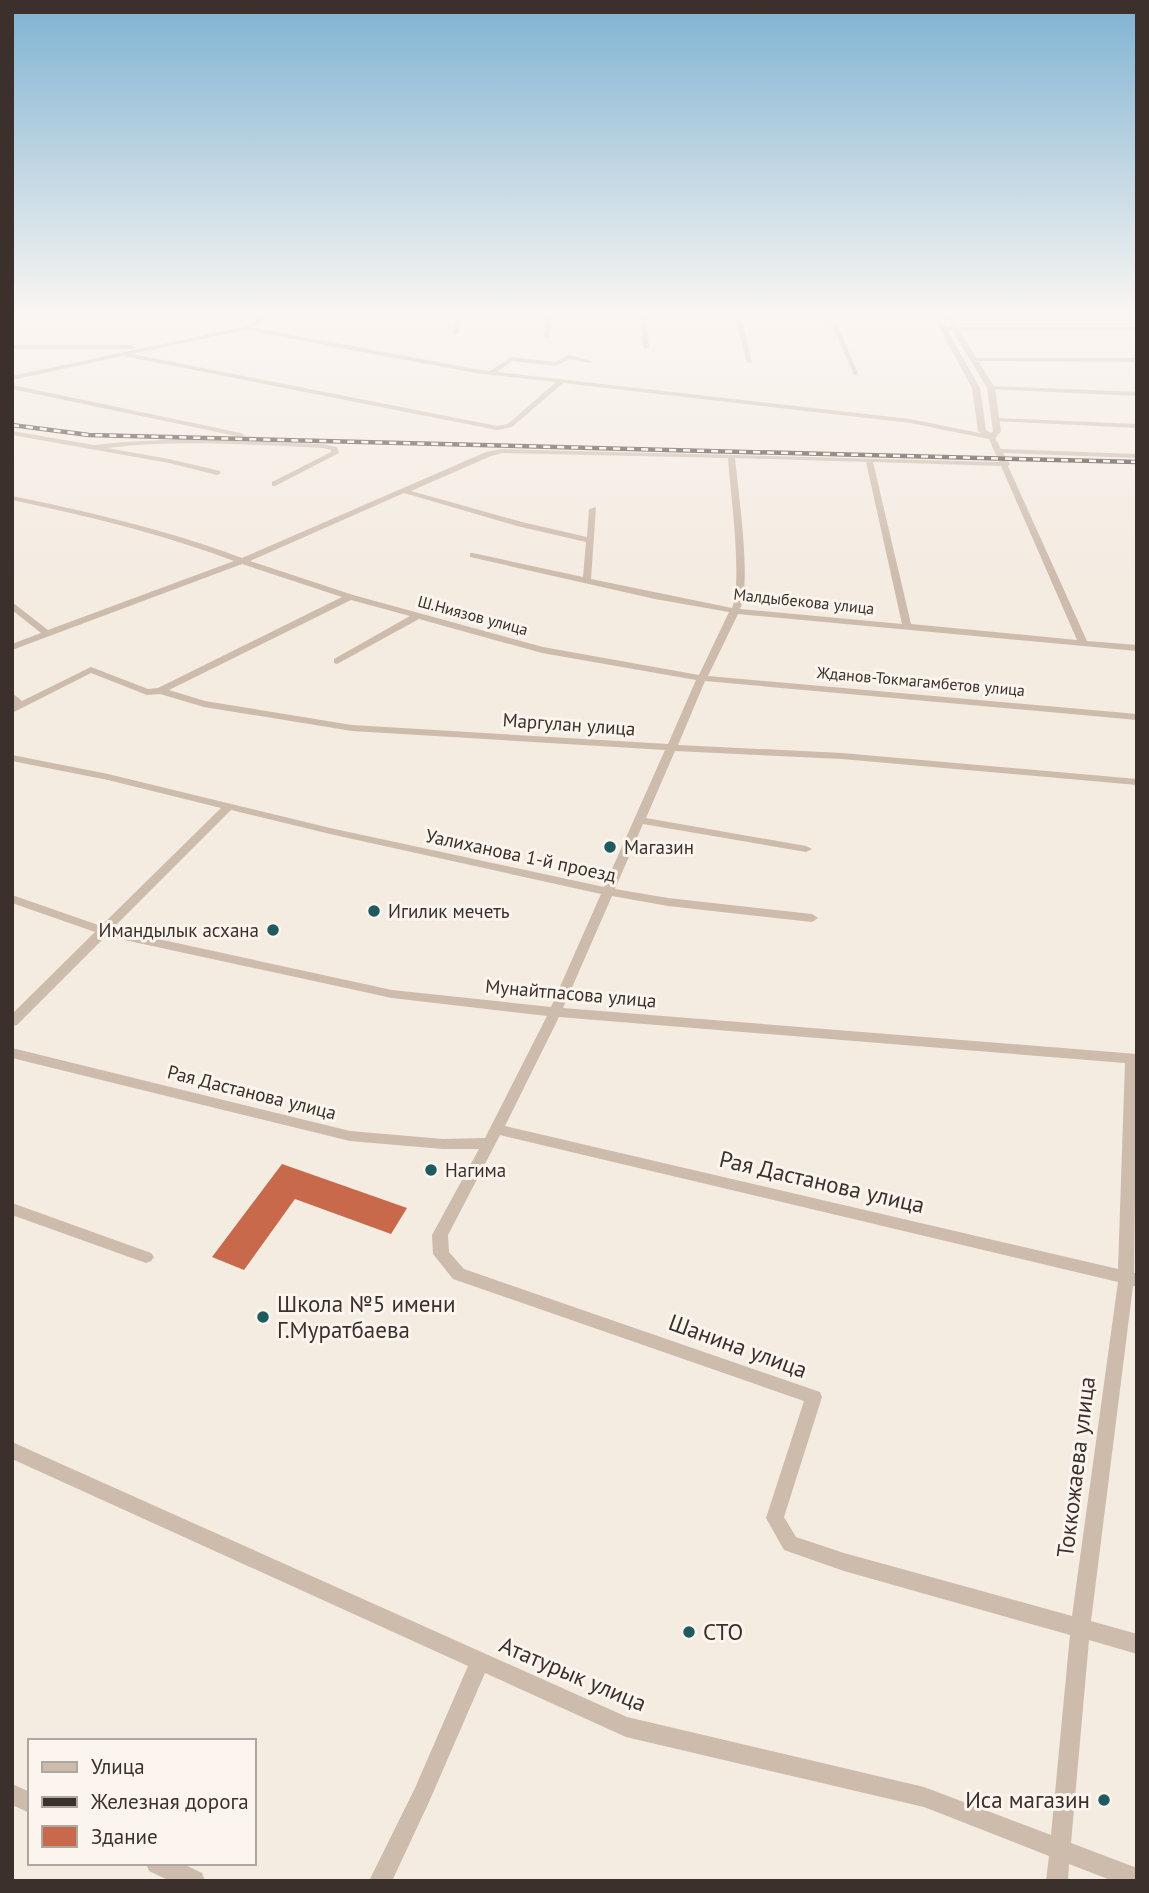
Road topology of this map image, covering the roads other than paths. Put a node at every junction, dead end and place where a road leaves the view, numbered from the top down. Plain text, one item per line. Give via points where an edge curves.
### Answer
1 (91, 404) edge
2 (378, 404) edge
3 (535, 404) edge
4 (765, 404) edge
5 (978, 404) edge
6 (994, 404) edge
7 (996, 420) junction
8 (1137, 426) edge
9 (12, 433) edge
10 (266, 437) dead end
11 (992, 437) junction
12 (96, 447) junction
13 (1001, 451) junction
14 (731, 456) junction
15 (1137, 456) edge
16 (869, 460) junction
17 (1006, 464) junction
18 (217, 473) dead end
19 (275, 484) dead end
20 (404, 491) junction
21 (12, 498) edge
22 (593, 509) dead end
23 (590, 540) junction
24 (473, 555) dead end
25 (242, 561) junction
26 (587, 581) junction
27 (350, 597) junction
28 (12, 605) edge
29 (736, 611) junction
30 (417, 616) junction
31 (907, 627) junction
32 (46, 633) junction
33 (1083, 643) junction
34 (12, 647) edge
35 (1137, 648) edge
36 (337, 661) dead end
37 (702, 678) junction
38 (160, 691) junction
39 (12, 696) edge
40 (14, 709) edge
41 (1137, 717) edge
42 (671, 748) junction
43 (12, 758) edge
44 (1137, 782) edge
45 (227, 808) junction
46 (640, 820) junction
47 (806, 849) dead end
48 (608, 892) junction
49 (12, 899) edge
50 (812, 918) dead end
51 (103, 931) junction
52 (555, 1012) junction
53 (12, 1022) edge
54 (12, 1053) edge
55 (1134, 1059) edge
56 (491, 1136) junction
57 (12, 1209) edge
58 (146, 1257) dead end
59 (1131, 1278) edge
60 (12, 1450) edge
61 (1080, 1629) junction
62 (1137, 1644) edge
63 (480, 1661) junction
64 (12, 1794) edge
65 (28, 1802) edge
66 (1060, 1849) junction
67 (161, 1865) edge
68 (1137, 1879) edge
69 (194, 1881) edge
70 (380, 1881) edge
71 (1057, 1881) edge

1 - 10 street via 213,431
2 - 3 street via 498,428 510,426
4 - 11 street via 910,421
5 - 11 street via 982,431
6 - 7 street
7 - 8 street
7 - 11 street
9 - 12 street
11 - 13 street
12 - 18 street
12 - 19 street via 192,441 334,449 335,453
13 - 15 street
13 - 17 street
14 - 16 street
14 - 20 street via 502,451
14 - 29 street via 741,575
16 - 17 street
16 - 31 street
17 - 33 street
20 - 23 street
20 - 25 street
21 - 25 street, Ш.Ниязов улица via 71,510
22 - 23 street
23 - 26 street
24 - 26 street, Малдыбекова улица
25 - 27 street, Ш.Ниязов улица
25 - 32 street
26 - 29 street, Малдыбекова улица
27 - 30 street, Ш.Ниязов улица
27 - 38 street
28 - 32 street
29 - 31 street, Малдыбекова улица
29 - 37 street
30 - 36 street
30 - 37 street, Ш.Ниязов улица via 542,650
31 - 33 street, Малдыбекова улица
32 - 34 street
33 - 35 street, Малдыбекова улица
37 - 41 street, Жданов-Токмагамбетов улица
37 - 42 street
38 - 40 street, Маргулан улица via 147,692 91,670
38 - 42 street, Маргулан улица via 204,704 352,728
39 - 40 street via 17,701
42 - 44 street, Маргулан улица via 842,756
42 - 46 street
43 - 45 street, Уалиханова 1-й проезд
45 - 48 street, Уалиханова 1-й проезд
45 - 51 street
46 - 47 street
46 - 48 street
48 - 50 street, Уалиханова 1-й проезд
48 - 52 street
49 - 51 street, Мунайтпасова улица
51 - 52 street, Мунайтпасова улица via 392,994
51 - 53 street
52 - 55 street, Мунайтпасова улица
52 - 56 street
54 - 56 street, Рая Дастанова улица via 350,1136 443,1143
55 - 59 street, Токкожаева улица
56 - 59 street, Рая Дастанова улица
56 - 61 street, Шанина улица via 440,1235 441,1254 459,1274 814,1397 775,1518 790,1544
57 - 58 street
59 - 61 street, Токкожаева улица
60 - 63 street, Ататурык улица
61 - 62 street, Шанина улица
61 - 66 street, Токкожаева улица
63 - 66 street, Ататурык улица via 625,1727 924,1797
63 - 70 street
64 - 65 street
66 - 68 street, Ататурык улица
66 - 71 street, Токкожаева улица
67 - 69 street

